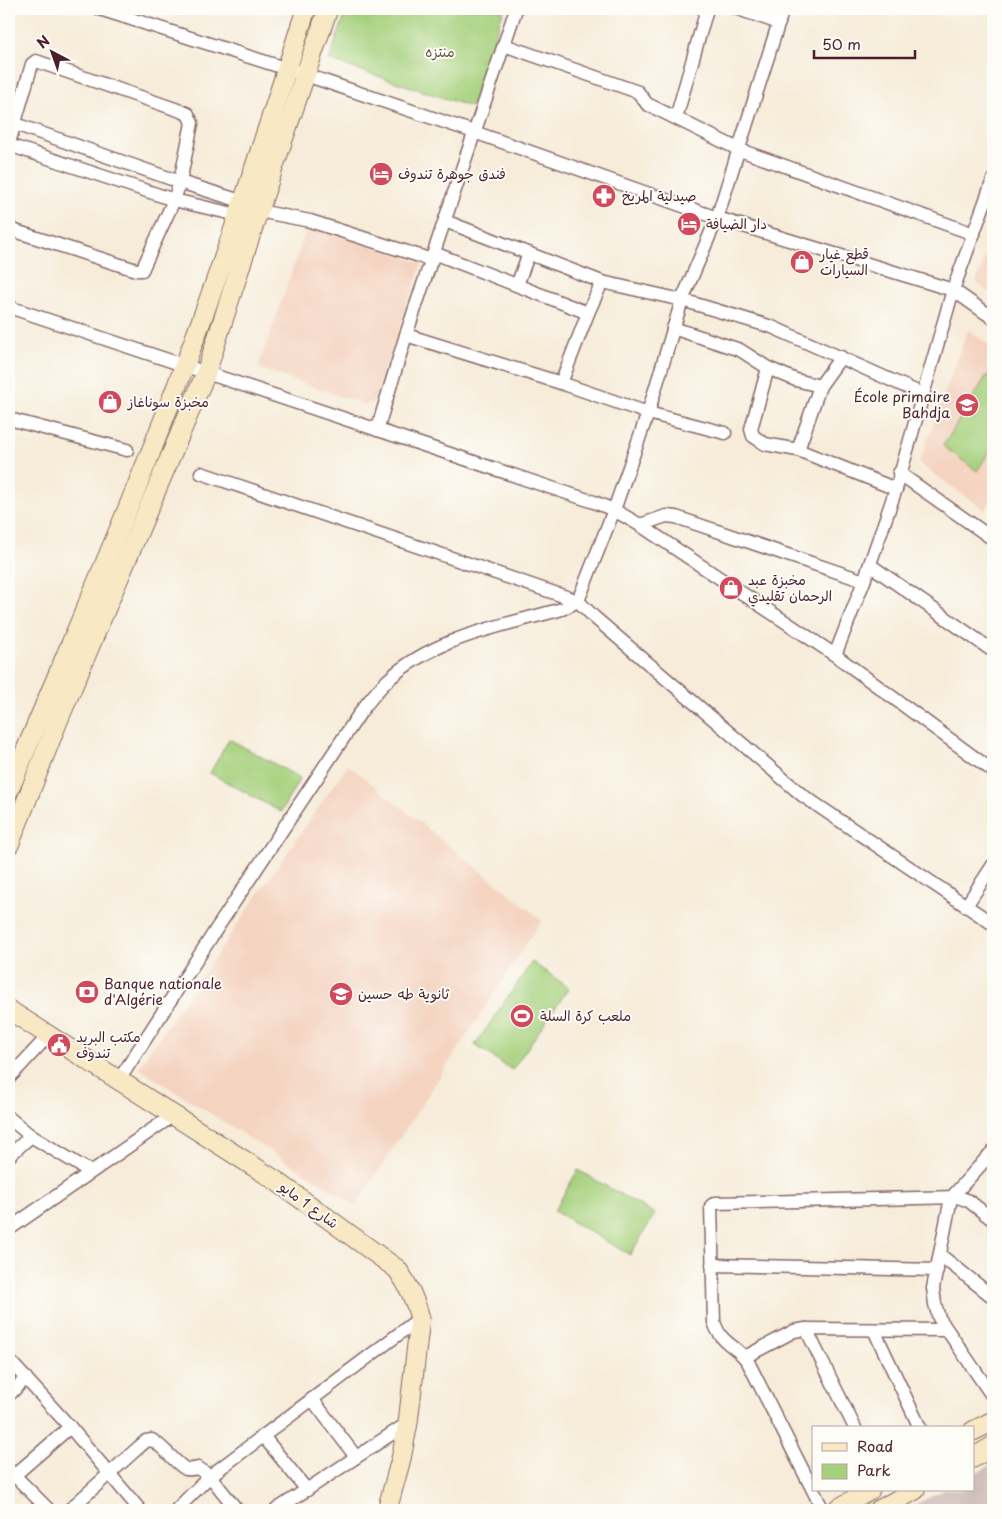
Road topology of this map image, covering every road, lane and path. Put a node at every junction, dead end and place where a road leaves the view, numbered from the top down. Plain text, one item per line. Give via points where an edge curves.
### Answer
1 (306, 9) edge
2 (328, 9) edge
3 (516, 9) edge
4 (707, 9) edge
5 (738, 9) edge
6 (783, 9) edge
7 (107, 10) edge
8 (779, 23) junction
9 (504, 45) junction
10 (287, 70) junction
11 (306, 75) junction
12 (676, 118) junction
13 (12, 125) edge
14 (474, 132) junction
15 (9, 144) edge
16 (740, 150) junction
17 (993, 180) edge
18 (180, 182) junction
19 (174, 200) junction
20 (253, 211) junction
21 (717, 218) junction
22 (446, 221) junction
23 (9, 229) edge
24 (974, 234) junction
25 (529, 253) junction
26 (433, 256) junction
27 (602, 282) junction
28 (517, 285) junction
29 (953, 290) junction
30 (682, 300) junction
31 (9, 308) edge
32 (588, 313) junction
33 (993, 318) edge
34 (673, 328) junction
35 (406, 334) junction
36 (841, 357) junction
37 (185, 366) junction
38 (768, 368) junction
39 (206, 372) junction
40 (561, 383) junction
41 (820, 386) junction
42 (922, 394) junction
43 (648, 413) junction
44 (9, 419) edge
45 (377, 430) junction
46 (725, 433) dead end
47 (127, 450) dead end
48 (798, 450) junction
49 (202, 472) dead end
50 (900, 473) junction
51 (896, 489) junction
52 (614, 510) junction
53 (640, 525) junction
54 (993, 539) edge
55 (870, 565) junction
56 (864, 581) junction
57 (578, 601) junction
58 (993, 651) edge
59 (835, 655) junction
60 (993, 771) edge
61 (9, 790) edge
62 (9, 844) edge
63 (993, 866) edge
64 (966, 906) junction
65 (993, 924) edge
66 (9, 1010) edge
67 (48, 1036) junction
68 (9, 1078) edge
69 (119, 1080) junction
70 (172, 1116) junction
71 (9, 1118) edge
72 (31, 1136) junction
73 (993, 1151) edge
74 (9, 1156) edge
75 (91, 1172) junction
76 (951, 1198) junction
77 (993, 1220) edge
78 (9, 1229) edge
79 (940, 1255) junction
80 (712, 1264) junction
81 (936, 1270) junction
82 (993, 1297) edge
83 (420, 1318) junction
84 (806, 1329) junction
85 (874, 1330) junction
86 (947, 1330) junction
87 (745, 1357) junction
88 (9, 1360) edge
89 (26, 1378) junction
90 (9, 1394) edge
91 (993, 1397) edge
92 (312, 1399) junction
93 (993, 1421) edge
94 (408, 1423) junction
95 (854, 1426) edge
96 (919, 1426) edge
97 (70, 1427) junction
98 (974, 1431) edge
99 (263, 1436) junction
100 (993, 1446) edge
101 (356, 1457) junction
102 (974, 1457) edge
103 (109, 1473) junction
104 (11, 1475) edge
105 (210, 1476) junction
106 (812, 1488) edge
107 (307, 1490) junction
108 (814, 1492) edge
109 (867, 1492) edge
110 (911, 1492) edge
111 (49, 1510) edge
112 (69, 1510) edge
113 (140, 1510) edge
114 (176, 1510) edge
115 (237, 1510) edge
116 (276, 1510) edge
117 (387, 1510) edge
118 (823, 1510) edge
119 (836, 1510) edge
120 (879, 1510) edge

1 - 10 street
2 - 11 street
3 - 9 street
4 - 12 street
5 - 8 street
6 - 8 street
7 - 10 street
8 - 16 street
9 - 12 street via 638,92 647,104
9 - 14 street
10 - 11 street
10 - 20 street
11 - 14 street
11 - 20 street
12 - 16 street
13 - 15 street
13 - 18 street
13 - 18 street via 36,60 188,114 192,123
14 - 21 street
14 - 22 street
15 - 19 street
16 - 21 street
16 - 24 street
17 - 24 street
18 - 19 street
18 - 20 street
19 - 20 street
19 - 23 street via 144,268 139,271
20 - 26 street via 310,220
20 - 37 street
20 - 39 street
21 - 29 street
21 - 30 street
22 - 25 street
22 - 26 street
24 - 29 street
25 - 27 street
25 - 28 street
26 - 28 street
26 - 35 street
27 - 30 street
27 - 32 street
28 - 32 street
29 - 33 street
29 - 42 street
30 - 34 street
30 - 36 street via 772,327
31 - 37 street
32 - 40 street
34 - 38 street via 740,350
34 - 43 street
35 - 40 street
35 - 45 street
36 - 41 street
36 - 42 street
37 - 39 street
37 - 61 street
38 - 41 street
38 - 48 street via 751,429 753,436 766,444
39 - 45 street
39 - 62 street
40 - 43 street
41 - 48 street
42 - 50 street
43 - 46 street
43 - 52 street
44 - 47 street
45 - 52 street
48 - 51 street
49 - 57 street
50 - 51 street
50 - 54 street
51 - 55 street
52 - 53 street
52 - 57 street
53 - 56 street via 666,516 676,517
53 - 59 street
55 - 56 street
55 - 58 street
56 - 59 street
57 - 64 street via 802,795
57 - 69 street via 562,609 445,644 414,660 387,680 362,710
59 - 60 street
63 - 64 street
64 - 65 street
66 - 67 street, شارع 1 مايو
67 - 68 street
67 - 69 street, شارع 1 مايو
69 - 70 street, شارع 1 مايو
70 - 75 street
70 - 83 street, شارع 1 مايو via 275,1180 397,1269 407,1282
71 - 72 street
72 - 74 street
72 - 75 street
73 - 76 street
75 - 78 street
76 - 77 street via 969,1201
76 - 79 street
76 - 80 street via 715,1203 710,1212
79 - 81 street
79 - 82 street
80 - 81 street
80 - 87 street via 717,1332
81 - 86 street via 935,1304
83 - 92 street
83 - 94 street, شارع 1 مايو
84 - 85 street
84 - 87 street via 794,1331
84 - 95 street
85 - 86 street
85 - 96 street
86 - 91 street
87 - 106 street
88 - 89 street
89 - 90 street
89 - 97 street
92 - 99 street
92 - 101 street
93 - 98 street
94 - 101 street
94 - 117 street, شارع 1 مايو
97 - 103 street
97 - 104 street
99 - 105 street
99 - 107 street
100 - 102 street
101 - 107 street
103 - 105 street via 146,1441 152,1440 184,1468 198,1468
103 - 112 street
103 - 113 street
104 - 111 street
105 - 114 street
105 - 115 street
107 - 116 street
108 - 118 street
109 - 119 street
110 - 120 street

